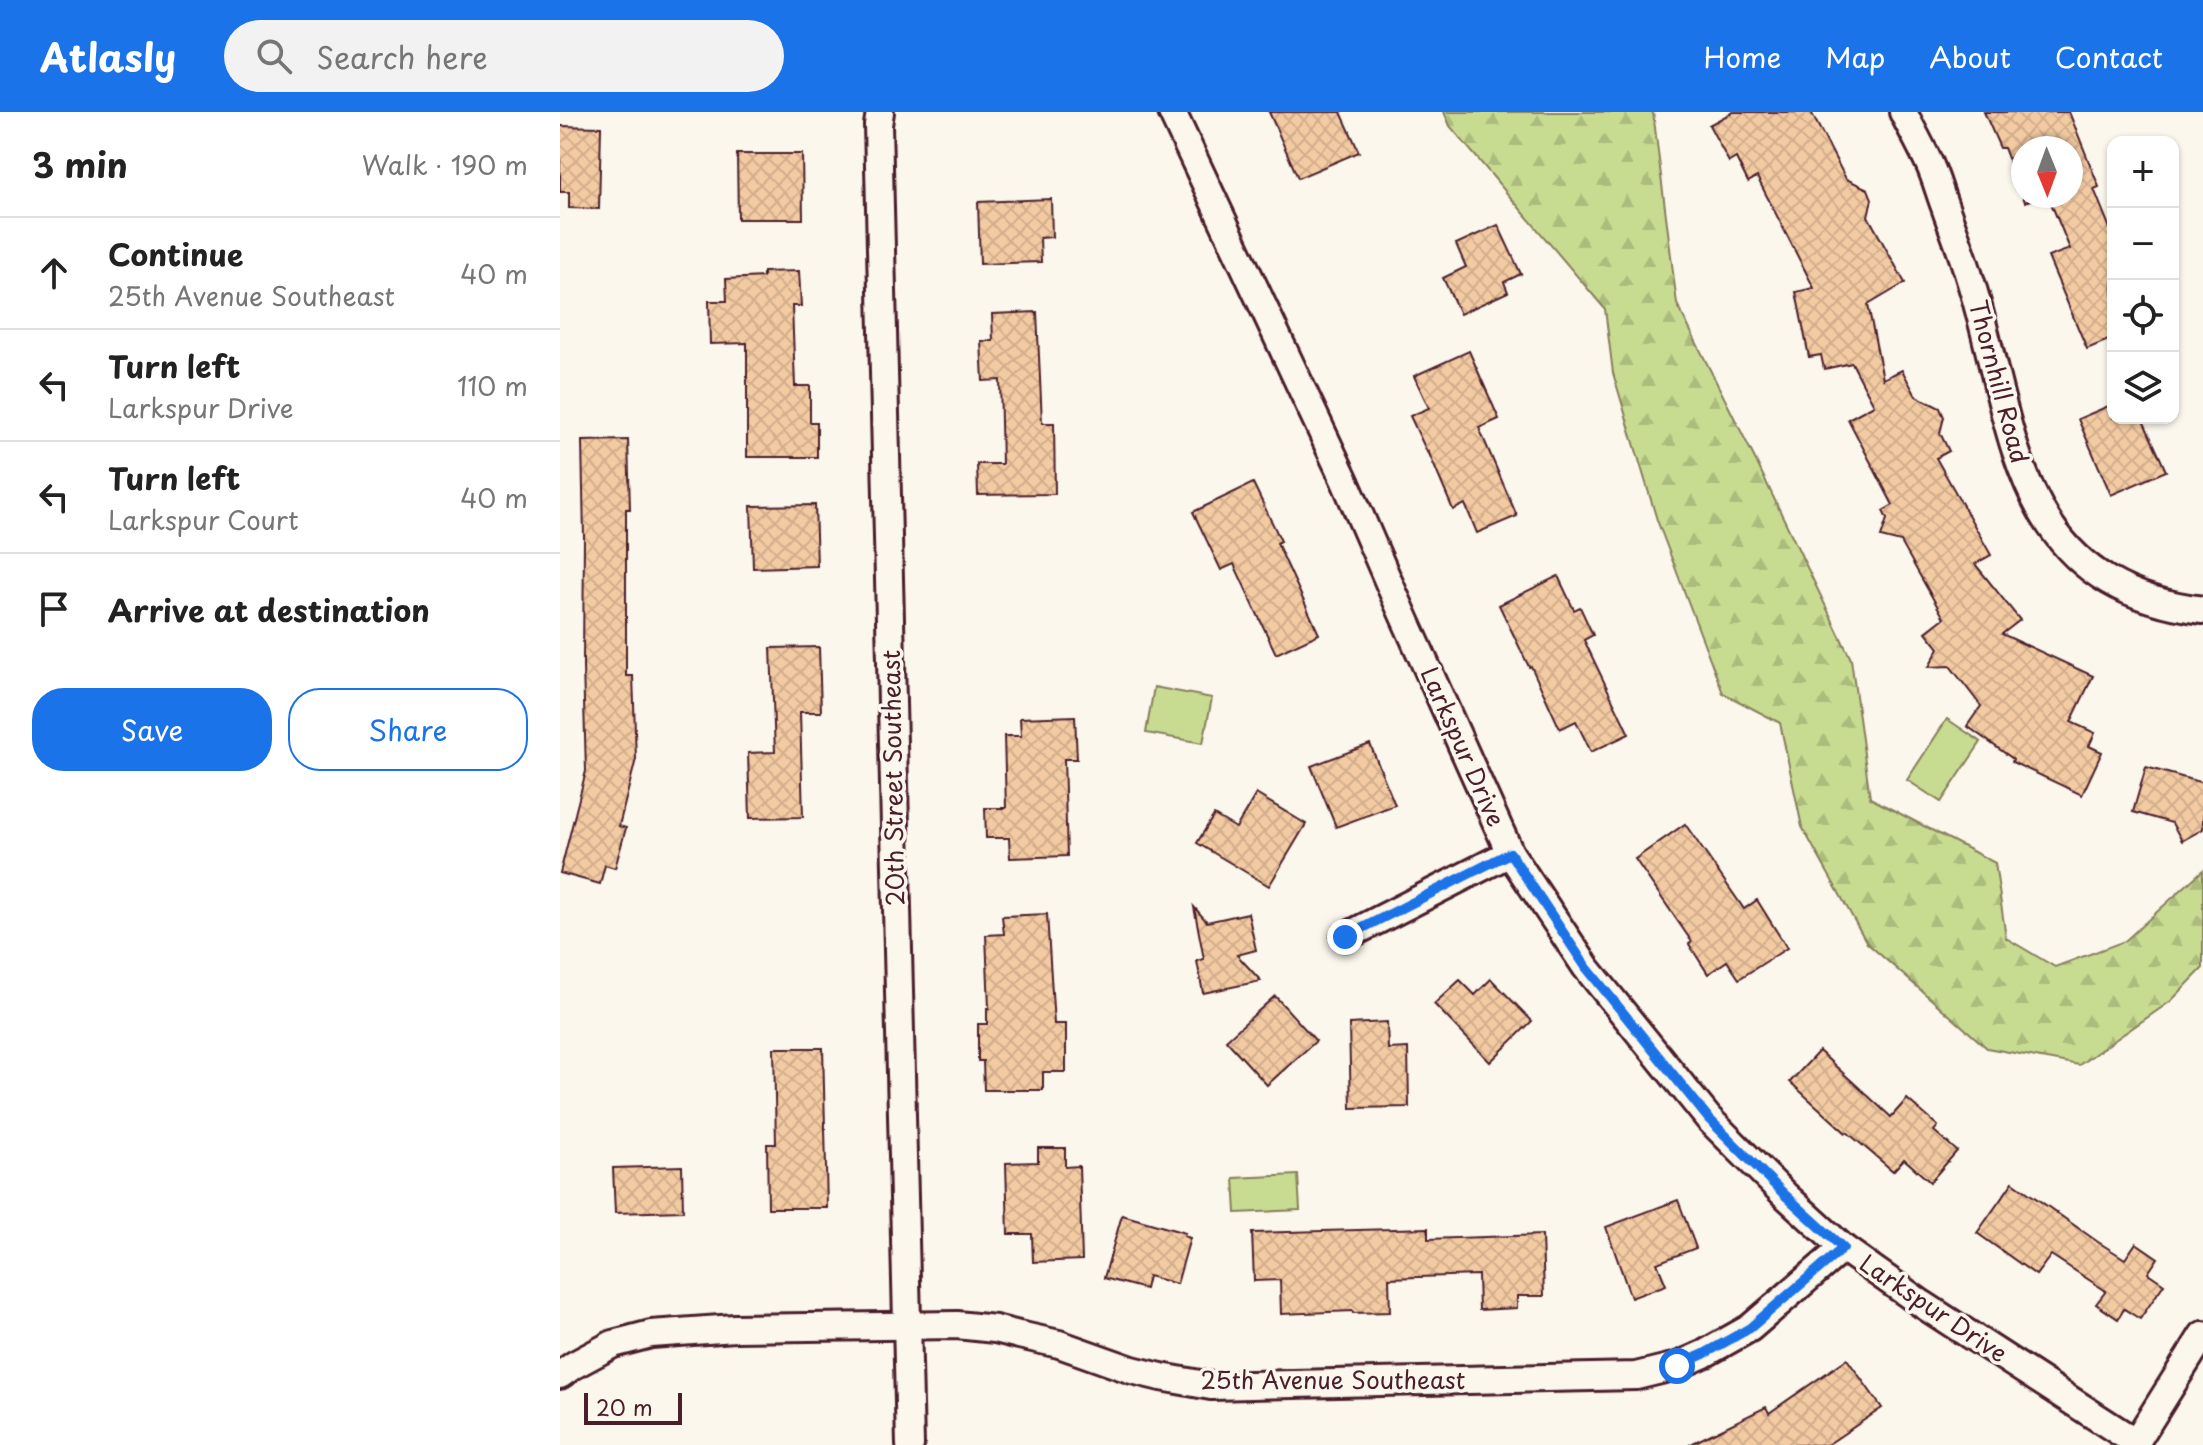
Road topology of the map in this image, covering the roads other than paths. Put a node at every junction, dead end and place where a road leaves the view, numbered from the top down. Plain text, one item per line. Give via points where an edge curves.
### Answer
1 (880, 112) edge
2 (1172, 112) edge
3 (1903, 112) edge
4 (2203, 610) edge
5 (1510, 853) junction
6 (1345, 937) dead end
7 (1843, 1248) junction
8 (907, 1326) junction
9 (2203, 1335) edge
10 (560, 1375) edge
11 (2134, 1444) edge
12 (910, 1445) edge

1 - 8 street, 20th Street Southeast
2 - 5 street, Larkspur Drive via 1345,481
3 - 4 street, Thornhill Road via 1929,164 1969,275 2009,432 2035,502 2070,552 2098,575 2137,595
5 - 6 street
5 - 7 street, Larkspur Drive via 1586,967 1709,1119
7 - 8 street, 25th Avenue Southeast via 1750,1328 1677,1366 1636,1376 1211,1386 1132,1370 995,1329
7 - 11 street, Larkspur Drive
8 - 10 street, 25th Avenue Southeast via 651,1334 613,1344
8 - 12 street, 20th Street Southeast
9 - 11 street

